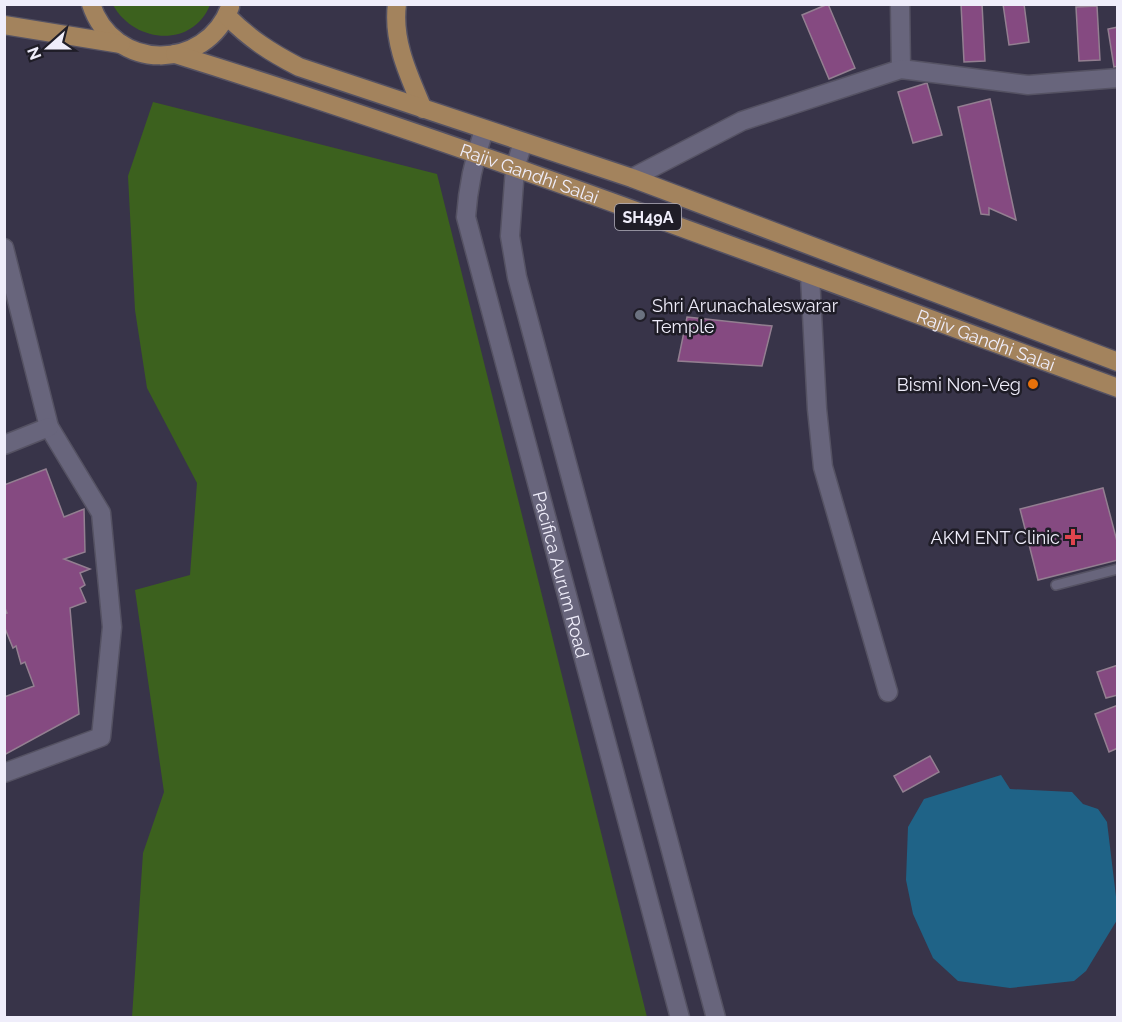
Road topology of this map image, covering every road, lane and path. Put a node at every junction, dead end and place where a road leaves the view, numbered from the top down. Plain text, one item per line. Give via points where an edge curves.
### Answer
1 (91, 4) edge
2 (397, 4) edge
3 (900, 4) edge
4 (229, 10) edge
5 (4, 25) edge
6 (121, 44) junction
7 (175, 54) junction
8 (901, 69) junction
9 (1118, 78) edge
10 (423, 109) junction
11 (484, 130) junction
12 (523, 142) junction
13 (475, 154) junction
14 (515, 168) junction
15 (632, 178) junction
16 (4, 248) edge
17 (810, 276) junction
18 (1118, 362) edge
19 (1118, 388) edge
20 (49, 427) junction
21 (4, 445) edge
22 (1118, 569) edge
23 (1056, 585) dead end
24 (888, 692) dead end
25 (4, 773) edge
26 (680, 1017) edge
27 (716, 1017) edge

1 - 6 main road via 104,28
2 - 10 main road via 400,49
3 - 8 street
4 - 7 main road via 209,39
4 - 10 main road, Rajiv Gandhi Salai / SH49A via 245,34 299,67
5 - 6 main road
6 - 7 main road via 143,54
7 - 13 main road, Rajiv Gandhi Salai / SH49A
8 - 9 street via 1028,85
8 - 15 street via 742,121
10 - 11 main road, Rajiv Gandhi Salai / SH49A
11 - 12 main road, Rajiv Gandhi Salai / SH49A
11 - 13 street, Pacifica Aurum Road
12 - 14 street, Pacifica Aurum Road
12 - 15 main road, Rajiv Gandhi Salai / SH49A
13 - 14 main road, Rajiv Gandhi Salai / SH49A
13 - 26 street, Pacifica Aurum Road via 466,217
14 - 17 main road, Rajiv Gandhi Salai / SH49A
14 - 27 street, Pacifica Aurum Road via 510,236 517,277
15 - 18 main road, Rajiv Gandhi Salai / SH49A
16 - 20 street
17 - 19 main road, Rajiv Gandhi Salai / SH49A
17 - 24 street via 823,467
20 - 21 street
20 - 25 street via 101,513 112,627 100,737
22 - 23 lane

